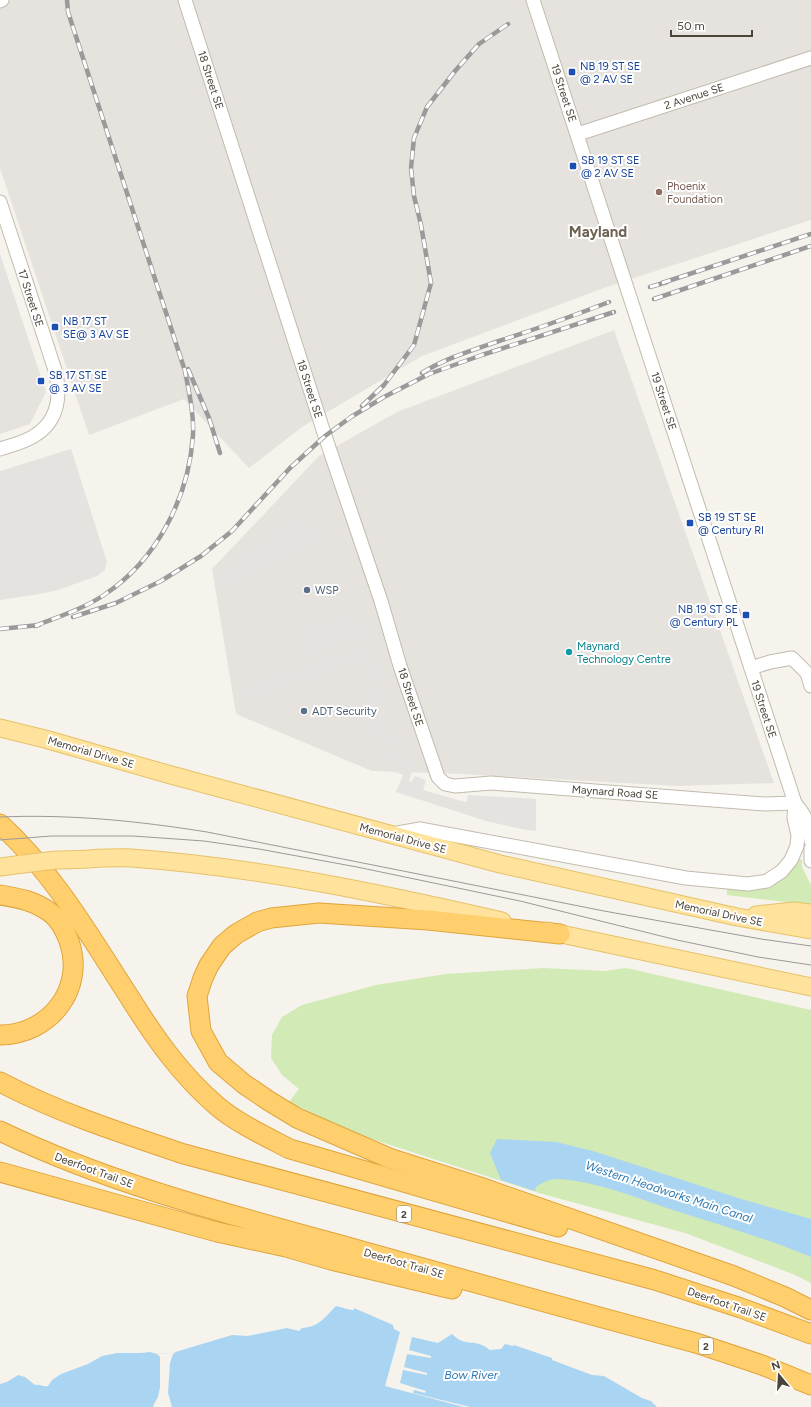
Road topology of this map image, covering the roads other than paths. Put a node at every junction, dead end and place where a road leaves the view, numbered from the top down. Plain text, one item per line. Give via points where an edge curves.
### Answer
1 (185, 0) edge
2 (534, 0) edge
3 (811, 58) edge
4 (578, 134) junction
5 (0, 202) edge
6 (0, 449) edge
7 (751, 668) junction
8 (811, 686) edge
9 (0, 728) edge
10 (438, 777) joint
11 (795, 803) junction
12 (0, 824) edge
13 (390, 834) junction
14 (811, 841) edge
15 (811, 849) edge
16 (811, 861) edge
17 (0, 867) edge
18 (0, 895) edge
19 (811, 913) edge
20 (737, 917) junction
21 (811, 930) edge
22 (560, 934) junction
23 (811, 987) edge
24 (0, 1035) edge
25 (0, 1082) edge
26 (0, 1131) edge
27 (0, 1172) edge
28 (725, 1273) junction
29 (811, 1310) edge
30 (598, 1317) junction
31 (811, 1334) edge
32 (811, 1385) edge

1 - 10 street, 18 Street SE
2 - 4 street, 19 Street SE
3 - 4 street, 2 Avenue SE
4 - 7 street, 19 Street SE
5 - 6 street, 17 Street SE via 58,382 56,409 38,434
7 - 8 street via 792,658 807,673
7 - 11 street, 19 Street SE
9 - 13 main road, Memorial Drive SE
10 - 11 street, Maynard Road SE via 445,784 455,786 491,782 764,804
11 - 13 street via 794,818 798,835 797,846 791,860 782,871 767,881 748,884 686,878 420,829
11 - 14 street via 805,815
12 - 28 highway via 25,849 71,907 149,1028 180,1070 219,1108 258,1133 290,1149
13 - 20 main road, Memorial Drive SE via 500,864
15 - 16 street
17 - 22 main road, bridge via 56,860 130,858 234,869 385,895
18 - 24 highway via 27,900 51,913 62,924 72,948 73,963 70,985 59,1007 51,1015 35,1028
19 - 20 main road via 794,911
20 - 21 main road, Memorial Drive SE
22 - 23 main road
22 - 28 highway via 428,920 319,914 271,918 256,922 222,946 209,965 197,996 201,1031 218,1062 244,1084 297,1118 389,1158 480,1187
25 - 31 highway, Deerfoot Trail SE / 2 via 61,1111 184,1154 655,1280
26 - 30 highway, Deerfoot Trail SE / 2 via 42,1151 116,1179 210,1209
27 - 30 highway via 217,1232 331,1260 498,1300
28 - 29 highway
30 - 32 highway, Deerfoot Trail SE / 2 via 696,1343

